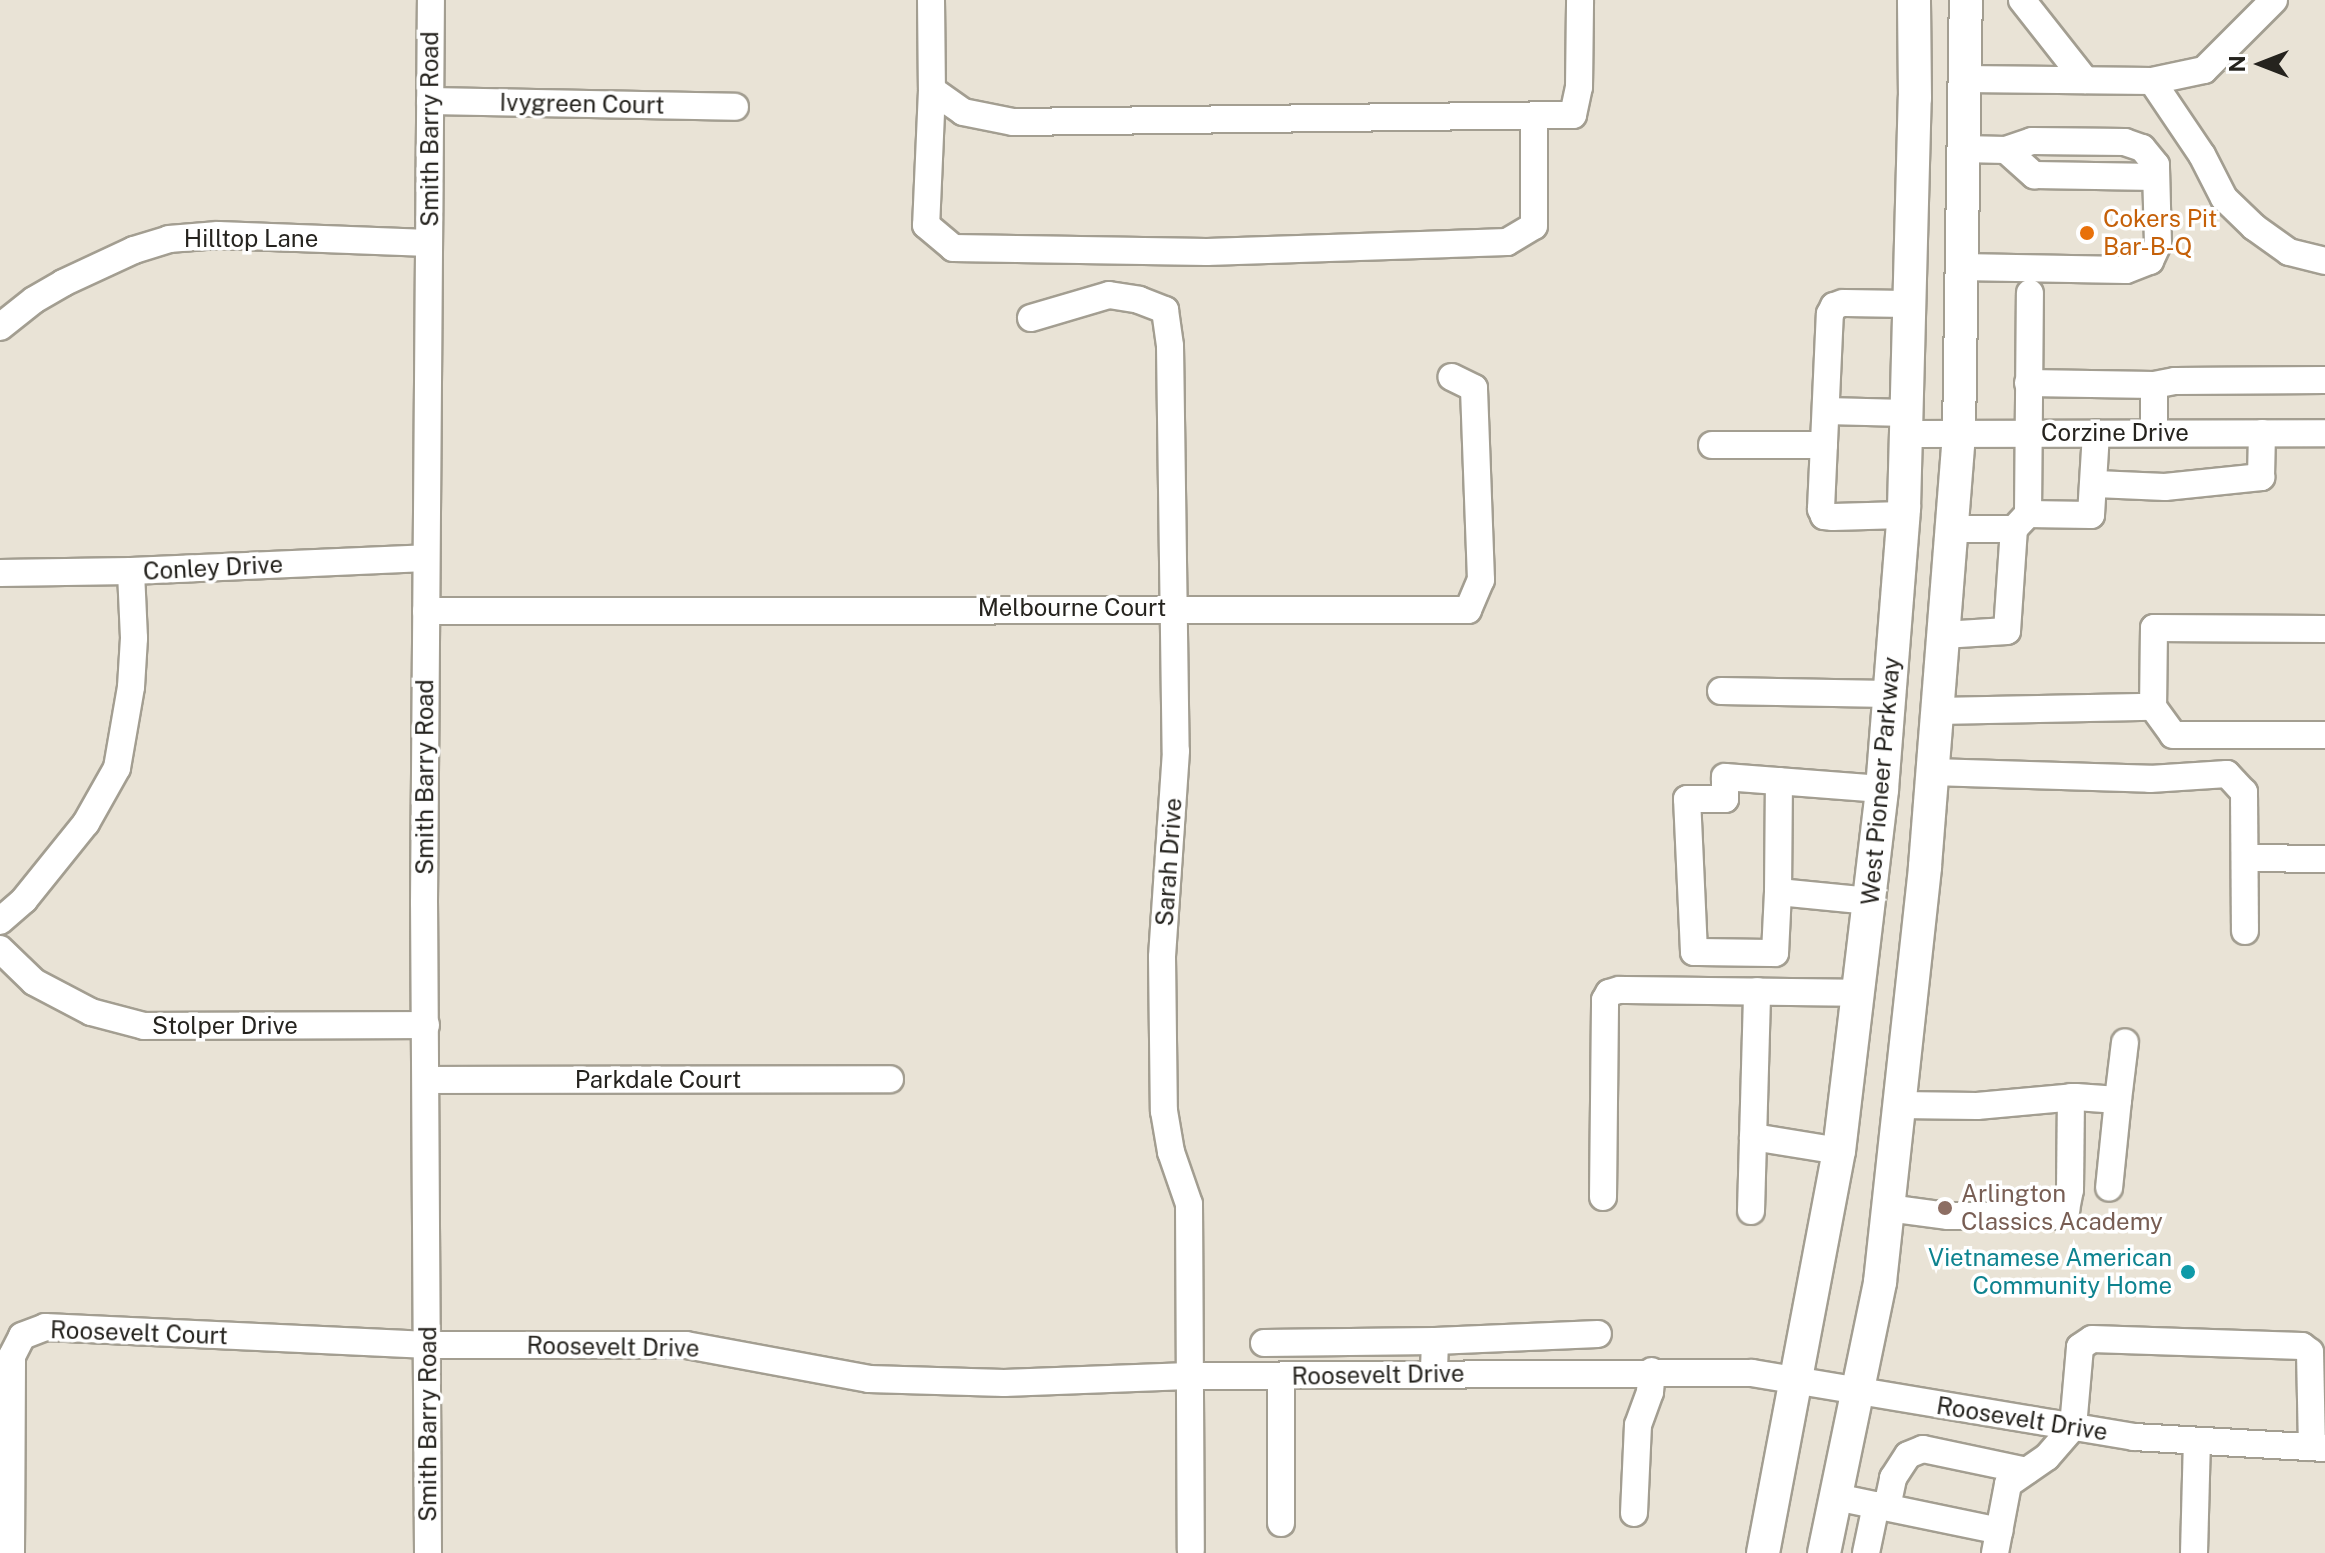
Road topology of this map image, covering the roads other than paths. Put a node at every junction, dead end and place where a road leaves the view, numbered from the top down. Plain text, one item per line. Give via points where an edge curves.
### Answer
1 (431, 0) edge
2 (931, 0) edge
3 (1580, 0) edge
4 (1914, 0) edge
5 (1966, 0) edge
6 (2022, 0) edge
7 (2274, 0) edge
8 (1964, 79) junction
9 (2085, 80) junction
10 (2152, 81) junction
11 (932, 90) junction
12 (430, 101) junction
13 (735, 107) dead end
14 (1534, 117) junction
15 (1963, 149) junction
16 (429, 243) junction
17 (2325, 261) edge
18 (1961, 267) junction
19 (2030, 293) dead end
20 (1909, 304) junction
21 (1031, 318) dead end
22 (0, 327) edge
23 (1451, 377) dead end
24 (2325, 380) edge
25 (2028, 383) junction
26 (2154, 385) junction
27 (1826, 411) junction
28 (1906, 424) junction
29 (2096, 433) junction
30 (2154, 433) junction
31 (2262, 433) junction
32 (2325, 433) edge
33 (1959, 434) junction
34 (2030, 434) junction
35 (1712, 445) dead end
36 (1824, 445) junction
37 (2096, 484) junction
38 (1903, 515) junction
39 (2021, 522) junction
40 (1951, 529) junction
41 (426, 558) junction
42 (131, 571) junction
43 (0, 573) edge
44 (1174, 608) junction
45 (426, 611) junction
46 (2325, 629) edge
47 (1943, 635) junction
48 (1721, 691) dead end
49 (1890, 694) junction
50 (2153, 707) junction
51 (1937, 711) junction
52 (2325, 735) edge
53 (1932, 772) junction
54 (1779, 781) junction
55 (1882, 789) junction
56 (2245, 858) junction
57 (2325, 859) edge
58 (1778, 892) junction
59 (1870, 901) junction
60 (0, 921) edge
61 (2245, 931) dead end
62 (0, 949) edge
63 (1757, 991) junction
64 (1860, 993) junction
65 (426, 1025) junction
66 (2125, 1042) dead end
67 (890, 1079) dead end
68 (426, 1080) junction
69 (2071, 1097) junction
70 (2118, 1100) junction
71 (1899, 1105) junction
72 (1753, 1137) junction
73 (1839, 1151) junction
74 (2109, 1188) dead end
75 (1603, 1197) dead end
76 (1888, 1208) junction
77 (1751, 1211) dead end
78 (1598, 1334) dead end
79 (1435, 1341) junction
80 (1369, 1342) junction
81 (1264, 1343) dead end
82 (429, 1345) junction
83 (1652, 1371) junction
84 (1434, 1374) junction
85 (1370, 1375) junction
86 (1189, 1376) junction
87 (1281, 1376) junction
88 (1797, 1379) junction
89 (1857, 1391) junction
90 (2073, 1427) junction
91 (2197, 1441) junction
92 (2318, 1448) edge
93 (2027, 1471) junction
94 (1836, 1497) junction
95 (1881, 1506) junction
96 (1634, 1513) dead end
97 (1281, 1523) dead end
98 (1997, 1542) edge
99 (1191, 1550) dead end
100 (11, 1553) edge
101 (428, 1553) edge
102 (1763, 1553) edge
103 (1824, 1553) edge
104 (1866, 1553) edge
105 (2194, 1553) edge

1 - 12 street, Smith Barry Road
2 - 11 street
3 - 14 street via 1579,87 1573,115
4 - 20 main road, West Pioneer Parkway
5 - 8 main road, West Pioneer Parkway
6 - 9 street
7 - 10 street via 2204,70
8 - 9 street
8 - 15 main road, West Pioneer Parkway
9 - 10 street
10 - 17 street via 2224,198 2289,252
11 - 14 street via 963,112 1013,122
11 - 14 street via 926,225 953,248 1207,252 1507,242 1534,226
12 - 13 street, Ivygreen Court
12 - 16 street, Smith Barry Road
15 - 18 main road, West Pioneer Parkway
15 - 18 street via 2006,150 2032,141 2125,142 2142,148 2156,165 2158,244 2150,261 2126,270
16 - 22 street, Hilltop Lane via 218,235 169,239 63,283
16 - 41 street, Smith Barry Road
18 - 33 main road, West Pioneer Parkway
19 - 25 street
20 - 27 street via 1834,306
20 - 28 main road, West Pioneer Parkway
21 - 44 street, Sarah Drive via 1109,295 1165,310
23 - 44 street, Melbourne Court via 1474,388 1481,580 1468,610
24 - 26 street
25 - 26 street
25 - 34 street
26 - 30 street
27 - 28 street, Corzine Drive
27 - 36 street
28 - 33 street, Corzine Drive
28 - 38 main road, West Pioneer Parkway
29 - 30 street, Corzine Drive
29 - 34 street, Corzine Drive
29 - 37 street
30 - 31 street, Corzine Drive
31 - 32 street, Corzine Drive
31 - 37 street via 2261,477 2165,487
33 - 34 street, Corzine Drive
33 - 40 main road, West Pioneer Parkway
34 - 39 street
35 - 36 street
36 - 38 street via 1824,516
37 - 39 street via 2091,515
38 - 49 main road, West Pioneer Parkway
39 - 40 street
39 - 47 street via 2007,631
40 - 47 main road, West Pioneer Parkway
41 - 42 street, Conley Drive
41 - 45 street, Smith Barry Road
42 - 43 street, Conley Drive
42 - 60 street via 131,687 117,768 86,823 24,900
44 - 45 street, Melbourne Court
44 - 86 street, Sarah Drive via 1176,751 1162,957 1164,1111 1189,1204
45 - 65 street, Smith Barry Road
46 - 50 street via 2154,628
47 - 51 main road, West Pioneer Parkway
48 - 49 street
49 - 55 main road, West Pioneer Parkway
50 - 51 street
50 - 52 street via 2173,735
51 - 53 main road, West Pioneer Parkway
53 - 56 street via 2150,779 2227,774 2244,792
53 - 71 main road, West Pioneer Parkway
54 - 55 street
54 - 58 street
54 - 58 street via 1725,777 1725,799 1687,799 1694,952 1775,953
55 - 59 main road, West Pioneer Parkway
56 - 57 street
56 - 61 street
58 - 59 street
59 - 64 main road, West Pioneer Parkway
62 - 65 street, Stolper Drive via 34,982 91,1012 144,1026
63 - 64 street
63 - 72 street
63 - 75 street via 1609,993
64 - 73 main road, West Pioneer Parkway
65 - 68 street, Smith Barry Road
66 - 70 street
67 - 68 street, Parkdale Court
68 - 82 street, Smith Barry Road
69 - 70 street
69 - 71 street via 1977,1106
69 - 76 street via 2066,1210 2055,1216 1948,1216
70 - 74 street
71 - 76 main road, West Pioneer Parkway
72 - 73 street
72 - 77 street
73 - 88 main road, West Pioneer Parkway
76 - 89 main road, West Pioneer Parkway via 1880,1282
78 - 79 street
79 - 80 street
79 - 84 street
80 - 81 street
80 - 85 street
82 - 86 street, Roosevelt Drive via 686,1345 869,1379 1004,1383
82 - 100 street, Roosevelt Court via 45,1327 22,1336 12,1356
82 - 101 street, Smith Barry Road
83 - 84 street, Roosevelt Drive
83 - 88 street, Roosevelt Drive
83 - 96 street via 1638,1425
84 - 85 street, Roosevelt Drive
85 - 87 street, Roosevelt Drive
86 - 87 street, Roosevelt Drive
86 - 99 street, Sarah Drive
87 - 97 street
88 - 89 street, Roosevelt Drive
88 - 102 main road, West Pioneer Parkway
89 - 90 street, Roosevelt Drive
89 - 94 main road, West Pioneer Parkway
90 - 91 street, Roosevelt Drive
90 - 92 street via 2080,1347 2092,1339 2302,1346 2310,1352
90 - 93 street
91 - 92 street, Roosevelt Drive
91 - 105 street
93 - 95 street via 1923,1449 1908,1455
93 - 98 street via 2008,1484
94 - 95 street
94 - 103 main road, West Pioneer Parkway
95 - 98 street
95 - 104 street

